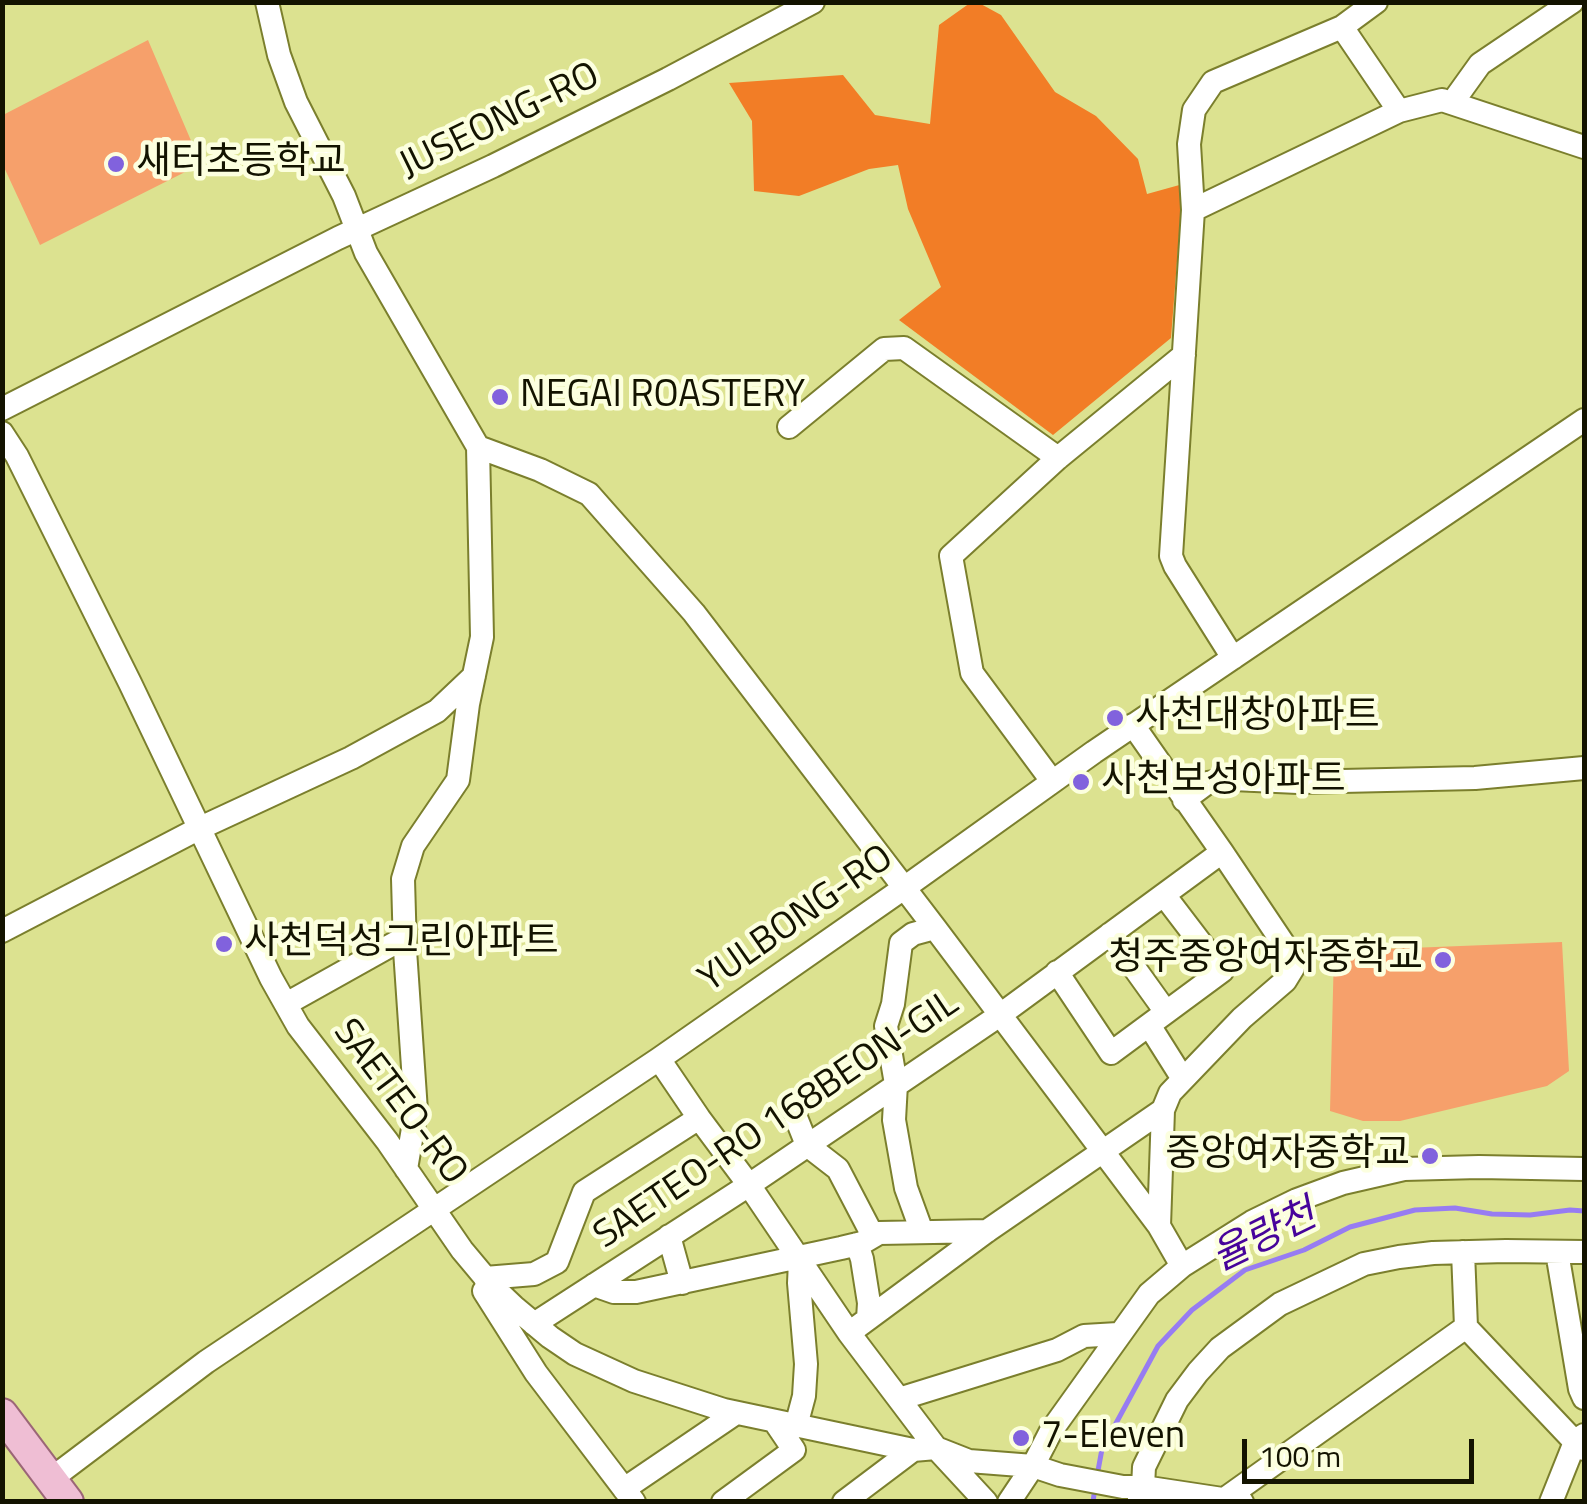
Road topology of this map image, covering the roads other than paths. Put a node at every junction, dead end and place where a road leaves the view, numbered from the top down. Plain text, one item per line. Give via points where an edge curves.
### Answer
1 (267, 2) edge
2 (812, 2) edge
3 (1376, 2) edge
4 (1572, 2) edge
5 (1342, 27) junction
6 (1452, 103) junction
7 (1398, 110) junction
8 (1581, 142) edge
9 (1193, 210) junction
10 (356, 230) junction
11 (1184, 355) junction
12 (2, 410) edge
13 (1584, 420) edge
14 (789, 427) dead end
15 (2, 433) edge
16 (478, 447) junction
17 (1058, 458) junction
18 (1233, 658) junction
19 (474, 676) junction
20 (1132, 726) junction
21 (1584, 768) edge
22 (1052, 781) junction
23 (1184, 800) junction
24 (198, 829) junction
25 (1222, 852) junction
26 (904, 888) junction
27 (1164, 895) junction
28 (936, 928) junction
29 (2, 931) edge
30 (1110, 934) junction
31 (404, 938) junction
32 (1057, 972) junction
33 (286, 1004) junction
34 (1000, 1014) junction
35 (1158, 1018) junction
36 (659, 1059) junction
37 (1183, 1079) junction
38 (896, 1084) junction
39 (792, 1105) dead end
40 (1163, 1110) junction
41 (698, 1118) junction
42 (806, 1145) junction
43 (1103, 1152) junction
44 (406, 1168) junction
45 (1584, 1169) edge
46 (748, 1185) junction
47 (434, 1209) junction
48 (1158, 1226) junction
49 (987, 1231) junction
50 (450, 1232) junction
51 (922, 1232) junction
52 (669, 1236) junction
53 (865, 1240) junction
54 (1462, 1252) junction
55 (1557, 1252) junction
56 (1584, 1252) edge
57 (799, 1259) junction
58 (1182, 1266) junction
59 (485, 1278) junction
60 (682, 1283) junction
61 (594, 1285) junction
62 (534, 1324) junction
63 (858, 1326) junction
64 (1466, 1327) junction
65 (1118, 1334) junction
66 (567, 1349) junction
67 (536, 1373) junction
68 (1584, 1398) edge
69 (899, 1399) junction
70 (736, 1413) junction
71 (2, 1414) edge
72 (785, 1424) junction
73 (1581, 1442) edge
74 (924, 1449) junction
75 (1033, 1466) junction
76 (60, 1490) edge
77 (1139, 1494) edge
78 (629, 1496) edge
79 (1234, 1500) edge
80 (723, 1502) edge
81 (844, 1502) edge
82 (986, 1502) edge
83 (1009, 1502) edge
84 (1551, 1502) edge

1 - 10 street via 296,102
2 - 10 street, JUSEONG-RO
3 - 5 street
4 - 6 street via 1480,64
5 - 7 street
5 - 9 street via 1212,82 1194,110
6 - 7 street
6 - 8 street
7 - 9 street
9 - 11 street
10 - 12 street, JUSEONG-RO
10 - 16 street
11 - 17 street
11 - 18 street via 1171,556
13 - 18 street, YULBONG-RO
14 - 17 street via 884,349 904,348
15 - 24 street, SAETEO-RO
16 - 19 street via 482,637
16 - 26 street via 597,501 694,613
17 - 22 street via 950,556 972,673
18 - 20 street, YULBONG-RO
19 - 24 street via 437,711
19 - 31 street via 458,780 413,846 404,879
20 - 22 street, YULBONG-RO
20 - 23 street
21 - 23 street via 1475,778 1233,779 1206,783
22 - 26 street, YULBONG-RO
23 - 25 street
24 - 29 street
24 - 33 street, SAETEO-RO
25 - 27 street, SAETEO-RO 168BEON-GIL
25 - 37 street via 1293,968
26 - 28 street
26 - 36 street, YULBONG-RO
27 - 30 street, SAETEO-RO 168BEON-GIL
27 - 35 street via 1222,971
28 - 34 street
28 - 38 street via 901,942 886,1026
30 - 32 street, SAETEO-RO 168BEON-GIL
30 - 35 street
31 - 33 street
31 - 44 street via 416,1111
32 - 34 street, SAETEO-RO 168BEON-GIL
32 - 35 street via 1111,1053
33 - 44 street, SAETEO-RO
34 - 38 street, SAETEO-RO 168BEON-GIL
34 - 43 street
35 - 37 street
36 - 41 street
36 - 47 street, YULBONG-RO
37 - 40 street
38 - 42 street, SAETEO-RO 168BEON-GIL
38 - 51 street via 894,1120
39 - 42 street
40 - 43 street
40 - 48 street
41 - 46 street
41 - 59 street via 584,1192 558,1262 534,1274
42 - 46 street, SAETEO-RO 168BEON-GIL
42 - 53 street via 838,1169
43 - 48 street
43 - 49 street
44 - 47 street, SAETEO-RO
45 - 58 street via 1432,1167 1376,1174 1297,1200
46 - 52 street, SAETEO-RO 168BEON-GIL
46 - 57 street
47 - 50 street, SAETEO-RO
47 - 76 street, YULBONG-RO via 206,1362
48 - 58 street
49 - 51 street
49 - 63 street
50 - 59 street, SAETEO-RO
50 - 67 street
51 - 53 street
52 - 60 street
52 - 61 street, SAETEO-RO 168BEON-GIL
53 - 57 street
53 - 63 street via 869,1303
54 - 55 street
54 - 64 street
54 - 77 street via 1364,1264 1280,1304 1241,1331 1177,1400 1144,1467
55 - 56 street
55 - 68 street
57 - 60 street
57 - 63 street
57 - 72 street via 804,1396
58 - 65 street via 1148,1294
59 - 62 street, SAETEO-RO
60 - 61 street via 636,1292
61 - 62 street, SAETEO-RO 168BEON-GIL
62 - 66 street, SAETEO-RO
63 - 69 street
64 - 73 street
64 - 79 street
65 - 69 street via 1084,1336
65 - 75 street
66 - 67 street via 540,1350
66 - 70 street, SAETEO-RO via 634,1381
67 - 78 street
69 - 74 street
70 - 72 street, SAETEO-RO
70 - 78 street
71 - 76 main road
72 - 74 street, SAETEO-RO
72 - 80 street via 794,1450
73 - 84 street
74 - 75 street, SAETEO-RO
74 - 81 street
74 - 82 street
75 - 77 street, SAETEO-RO
75 - 83 street
77 - 79 street, SAETEO-RO

